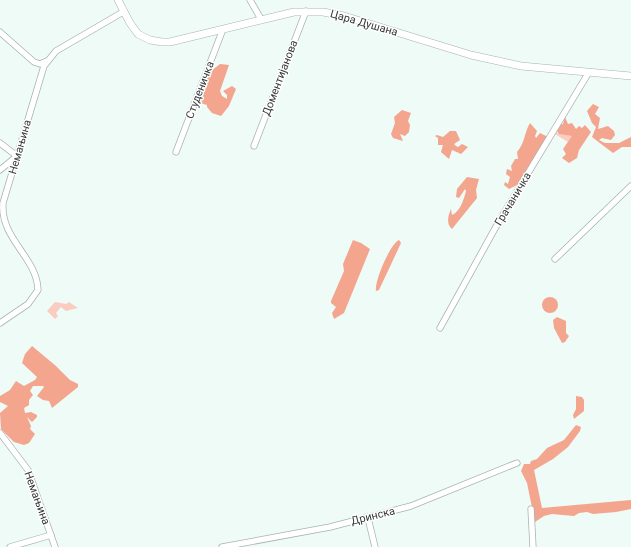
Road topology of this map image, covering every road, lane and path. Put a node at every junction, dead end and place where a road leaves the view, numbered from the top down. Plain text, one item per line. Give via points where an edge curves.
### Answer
1 (118, 0) edge
2 (250, 0) edge
3 (306, 11) junction
4 (123, 12) junction
5 (261, 19) junction
6 (224, 29) junction
7 (0, 32) edge
8 (47, 61) junction
9 (589, 72) junction
10 (631, 76) edge
11 (0, 143) edge
12 (254, 146) dead end
13 (176, 152) dead end
14 (17, 156) junction
15 (0, 170) edge
16 (631, 186) edge
17 (556, 259) dead end
18 (0, 323) edge
19 (440, 328) dead end
20 (0, 433) edge
21 (517, 463) dead end
22 (531, 509) dead end
23 (368, 518) junction
24 (51, 535) junction
25 (10, 547) edge
26 (55, 547) edge
27 (222, 547) edge
28 (375, 547) edge
29 (533, 547) edge

1 - 4 street, Цара Душана
2 - 5 street
3 - 5 street, Цара Душана
3 - 9 street, Цара Душана via 344,16 478,57 521,66
3 - 12 street, Доментијанова
4 - 6 street, Цара Душана via 138,34 150,40 170,42
4 - 8 street, Немањина via 56,51
5 - 6 street, Цара Душана
6 - 13 street, Студеничка
7 - 8 street via 34,62 40,64
8 - 14 street, Немањина
9 - 10 street, Цара Душана
9 - 19 street, Грачаничка via 498,223
11 - 14 street
14 - 15 street
14 - 18 street, Немањина via 3,203 3,220 36,275 38,290 28,304
16 - 17 street
20 - 24 street, Немањина via 28,470
21 - 23 street, Дринска via 427,501
22 - 29 street
23 - 27 street, Дринска
23 - 28 street
24 - 25 street
24 - 26 street, Немањина

